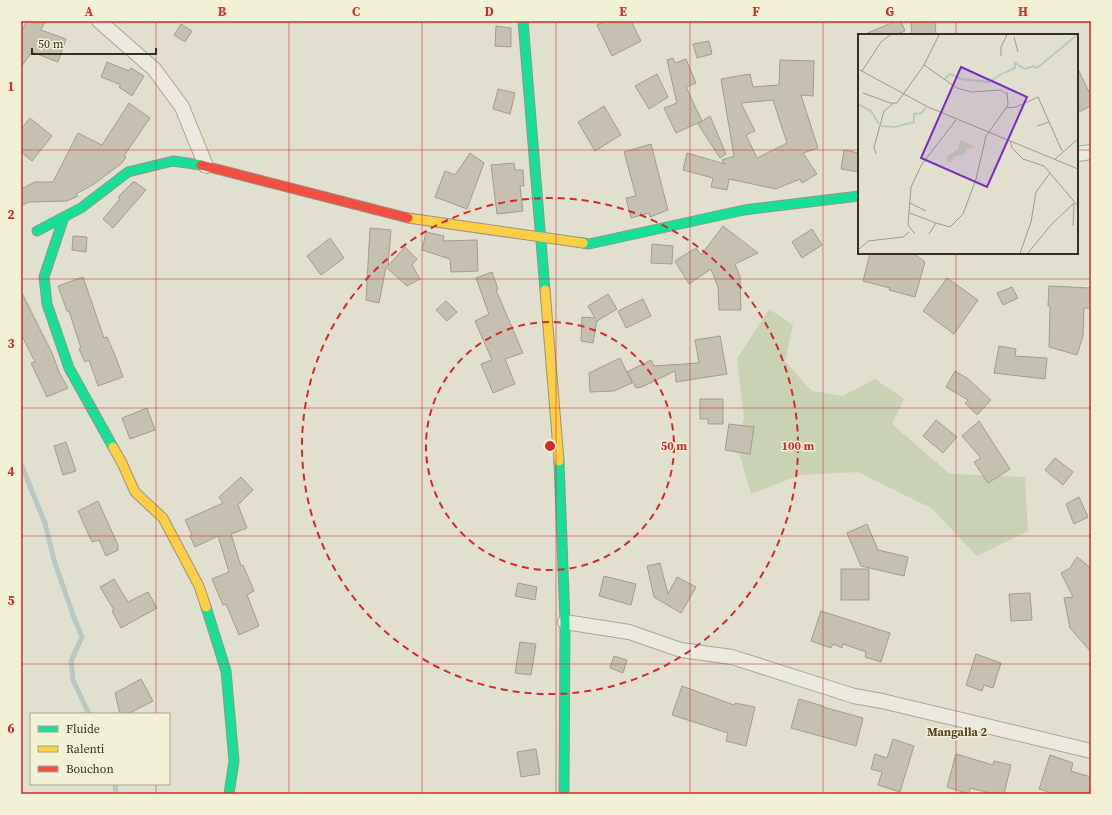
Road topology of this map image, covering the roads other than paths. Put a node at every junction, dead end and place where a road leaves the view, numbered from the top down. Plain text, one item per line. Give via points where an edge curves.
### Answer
1 (99, 21) edge
2 (523, 21) edge
3 (1091, 152) edge
4 (1078, 154) edge
5 (206, 166) junction
6 (858, 196) edge
7 (64, 217) junction
8 (37, 231) dead end
9 (540, 237) junction
10 (565, 622) junction
11 (1091, 751) edge
12 (229, 794) edge
13 (564, 794) edge

1 - 5 street via 154,69 182,107
2 - 9 main road
3 - 4 street
5 - 7 main road via 173,161 128,172 81,208
5 - 9 main road via 410,218
6 - 9 main road via 744,210 589,244
7 - 8 main road
7 - 12 main road via 44,277 47,304 69,368 122,463 135,492 163,518 199,586 226,671 234,761
9 - 10 main road via 559,459
10 - 11 street via 629,632 681,650 732,657 854,696
10 - 13 main road

